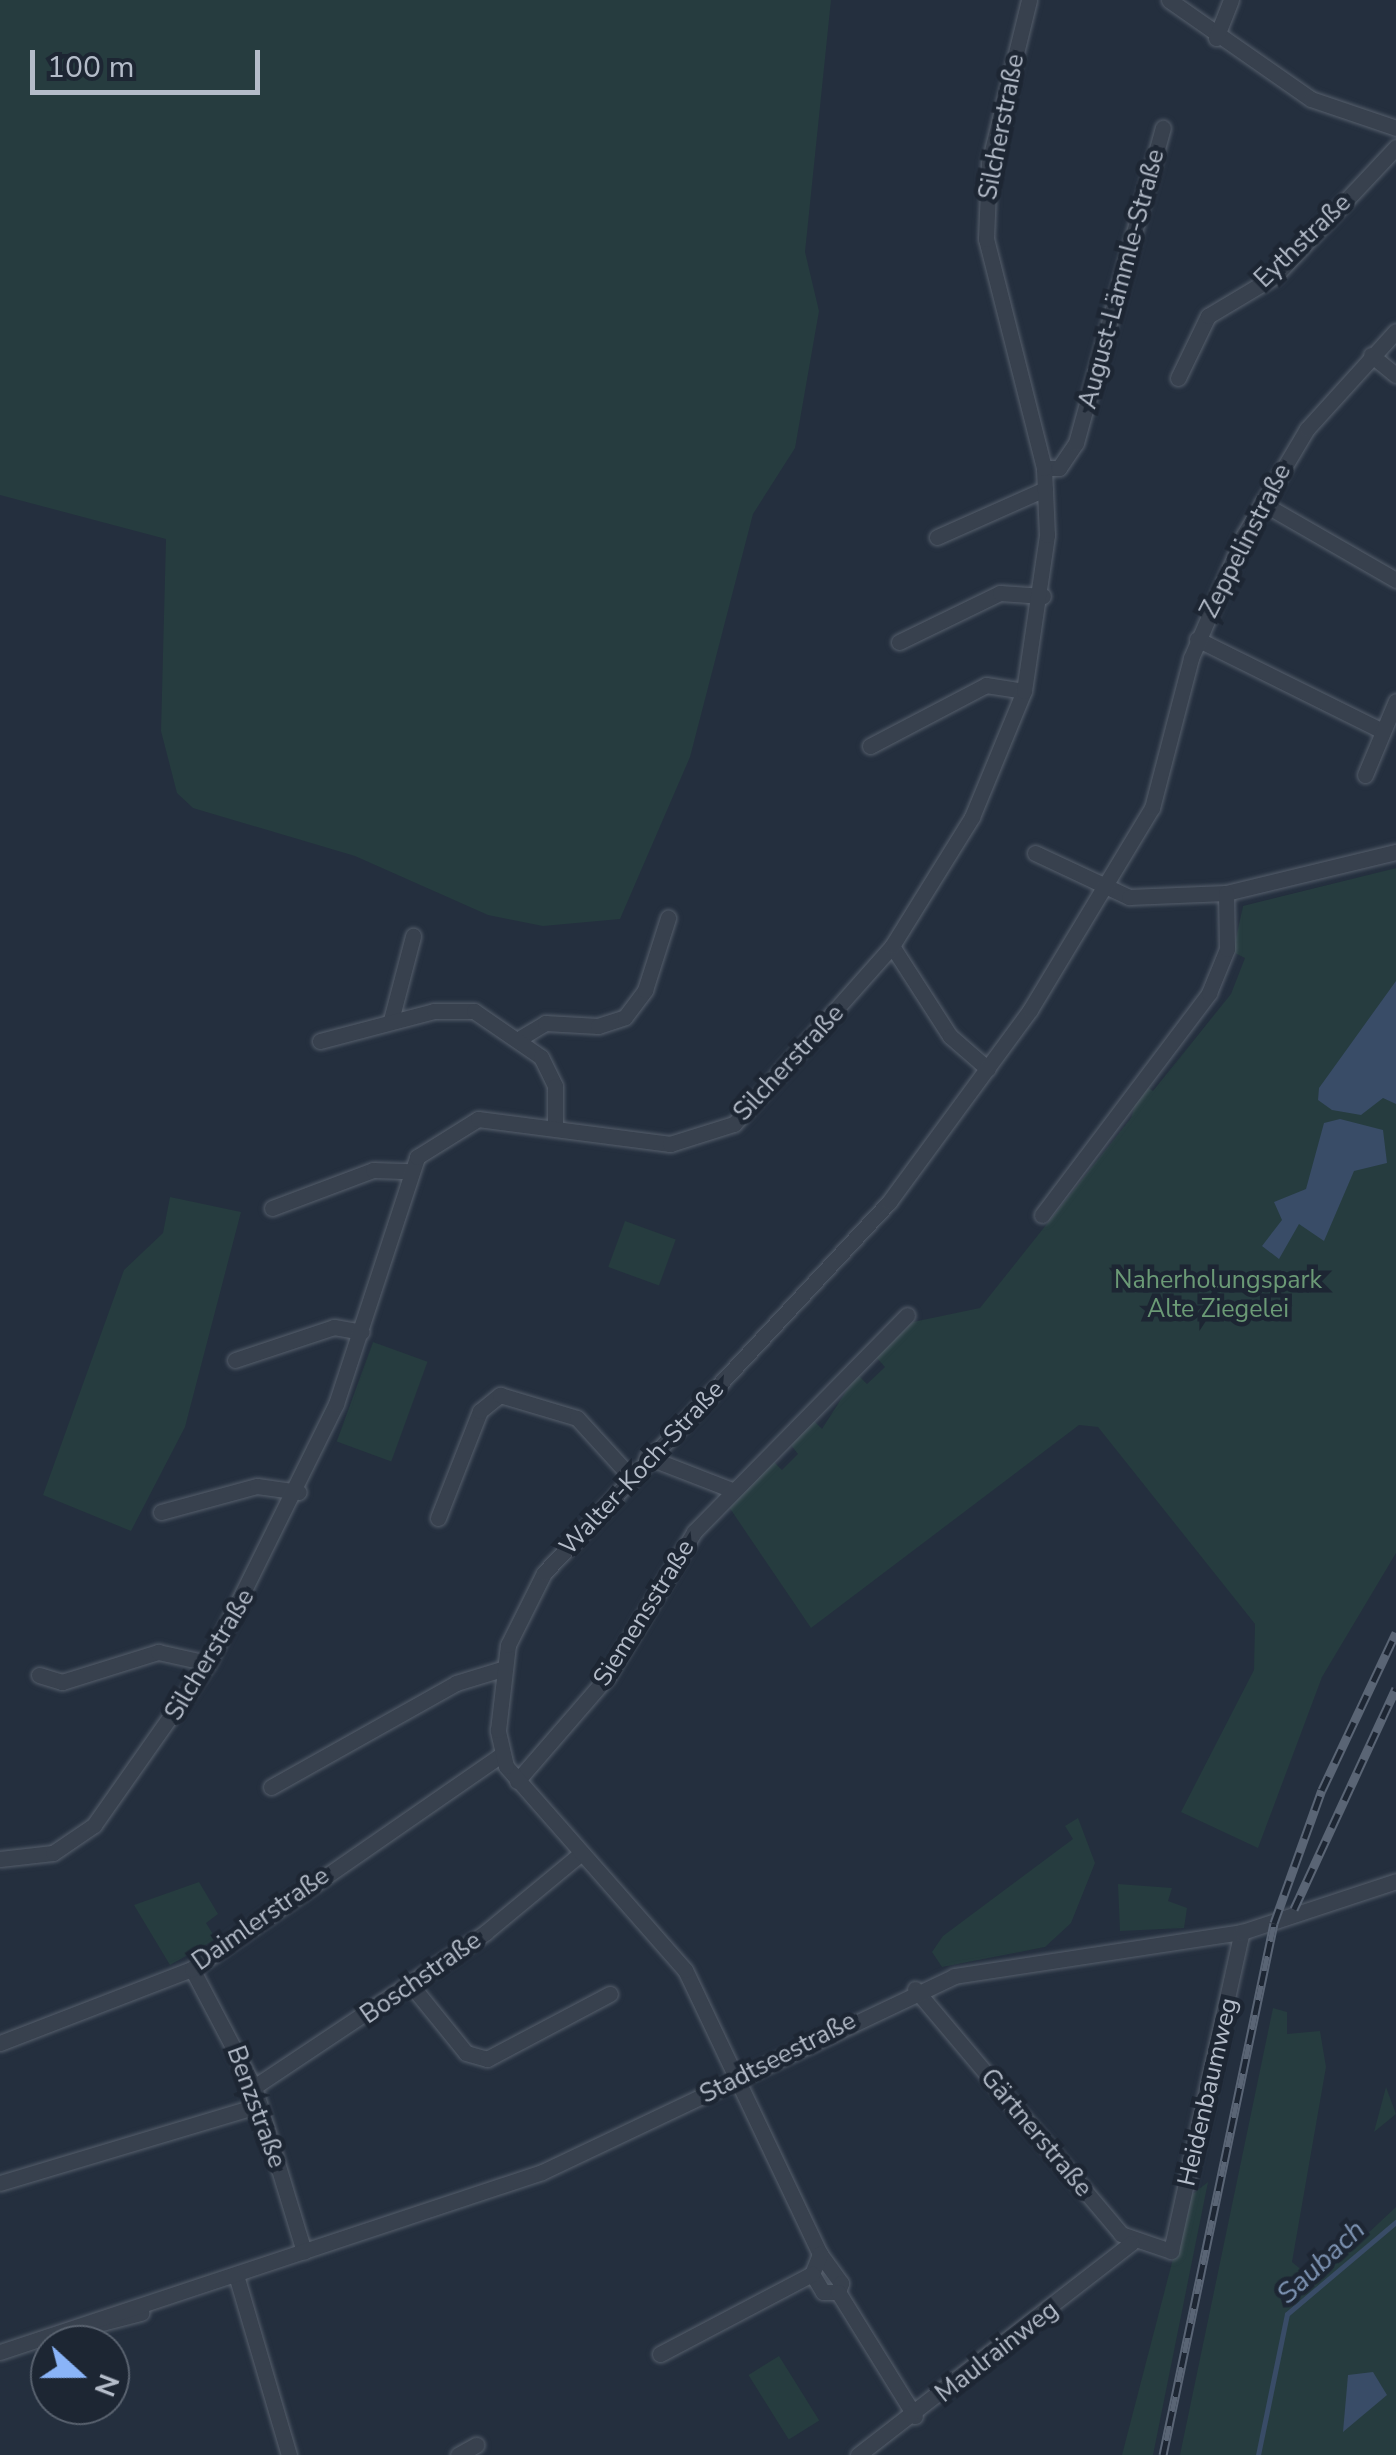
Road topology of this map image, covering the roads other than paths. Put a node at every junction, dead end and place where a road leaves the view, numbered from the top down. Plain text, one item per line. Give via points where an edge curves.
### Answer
1 (1029, 0) edge
2 (1168, 0) edge
3 (1231, 0) edge
4 (1216, 38) junction
5 (1163, 128) dead end
6 (1396, 128) edge
7 (1396, 147) edge
8 (1396, 331) edge
9 (1371, 354) junction
10 (1396, 375) edge
11 (1178, 378) dead end
12 (1044, 468) junction
13 (1045, 490) junction
14 (1262, 502) junction
15 (938, 537) dead end
16 (1396, 580) edge
17 (1042, 596) junction
18 (1197, 639) junction
19 (899, 642) dead end
20 (1024, 692) junction
21 (1396, 700) edge
22 (1382, 732) junction
23 (870, 746) dead end
24 (1364, 775) dead end
25 (1035, 852) dead end
26 (1396, 852) edge
27 (1108, 893) junction
28 (1226, 893) junction
29 (668, 918) dead end
30 (413, 936) dead end
31 (892, 946) junction
32 (391, 1020) junction
33 (522, 1037) junction
34 (320, 1041) dead end
35 (988, 1069) junction
36 (555, 1128) junction
37 (410, 1171) junction
38 (272, 1208) dead end
39 (1042, 1215) dead end
40 (907, 1314) dead end
41 (362, 1332) junction
42 (235, 1360) dead end
43 (647, 1457) junction
44 (630, 1476) junction
45 (732, 1490) junction
46 (299, 1492) junction
47 (161, 1512) dead end
48 (438, 1518) dead end
49 (208, 1662) junction
50 (502, 1669) junction
51 (40, 1675) dead end
52 (501, 1755) junction
53 (518, 1781) junction
54 (271, 1787) dead end
55 (579, 1855) junction
56 (0, 1859) edge
57 (1389, 1884) edge
58 (1242, 1932) junction
59 (192, 1969) junction
60 (410, 1986) junction
61 (915, 1989) junction
62 (610, 1994) dead end
63 (0, 2043) edge
64 (739, 2080) junction
65 (254, 2087) junction
66 (260, 2105) junction
67 (0, 2183) edge
68 (1131, 2243) junction
69 (304, 2252) junction
70 (820, 2254) junction
71 (236, 2274) junction
72 (812, 2274) junction
73 (838, 2292) junction
74 (0, 2352) edge
75 (660, 2354) dead end
76 (915, 2416) junction
77 (476, 2446) dead end
78 (289, 2455) edge
79 (458, 2455) edge
80 (858, 2455) edge

1 - 12 street, Silcherstraße via 990,163 986,239
2 - 4 street
3 - 4 street
4 - 6 street via 1312,99
5 - 12 street, August-Lämmle-Straße via 1076,443 1059,468
7 - 11 street, Eythstraße via 1275,276 1208,316
8 - 9 street, Zeppelinstraße
9 - 10 street
9 - 14 street, Zeppelinstraße via 1307,430
12 - 13 street, Silcherstraße
13 - 15 street
13 - 17 street, Silcherstraße
14 - 16 street
14 - 18 street, Zeppelinstraße
17 - 19 street via 1000,593
17 - 20 street, Silcherstraße
18 - 22 street
18 - 27 street, Zeppelinstraße via 1152,808
20 - 23 street via 986,686
20 - 31 street, Silcherstraße via 972,817
21 - 22 street
22 - 24 street
25 - 27 street
26 - 28 street
27 - 28 street
27 - 35 street, Walter-Koch-Straße
28 - 39 street via 1227,950 1210,993
29 - 33 street via 645,990 625,1016 598,1026 545,1023
30 - 32 street
31 - 35 street via 950,1036
31 - 36 street, Silcherstraße via 734,1124 670,1144
32 - 33 street via 474,1011
32 - 34 street
33 - 36 street via 550,1072
35 - 43 street, Walter-Koch-Straße via 829,1270
36 - 37 street, Silcherstraße via 497,1118 454,1126
37 - 38 street via 374,1170
37 - 41 street, Silcherstraße
40 - 45 street, Siemensstraße
41 - 42 street via 334,1327
41 - 46 street, Silcherstraße
43 - 44 street, Walter-Koch-Straße
43 - 45 street
44 - 48 street via 578,1418 500,1395 480,1411
44 - 50 street, Walter-Koch-Straße via 544,1574
45 - 53 street, Siemensstraße via 671,1566 607,1677
46 - 47 street via 257,1486
46 - 49 street, Silcherstraße
49 - 51 street via 158,1652 76,1680
49 - 56 street, Silcherstraße via 94,1825 53,1852
50 - 52 street, Walter-Koch-Straße
50 - 54 street via 456,1683
52 - 53 street
52 - 59 street, Daimlerstraße
53 - 55 street
55 - 60 street, Boschstraße
55 - 64 street via 673,1952
57 - 58 street, Stadtseestraße
58 - 61 street, Stadtseestraße
58 - 68 street, Heidenbaumweg via 1171,2251
59 - 63 street, Daimlerstraße
59 - 65 street, Benzstraße
60 - 62 street via 466,2053 487,2059
60 - 65 street, Boschstraße
61 - 64 street, Stadtseestraße
61 - 68 street, Gärtnerstraße
64 - 69 street, Stadtseestraße via 542,2172
64 - 70 street
65 - 66 street, Benzstraße
66 - 67 street
66 - 69 street, Benzstraße
68 - 76 street, Maulrainweg
69 - 71 street, Stadtseestraße
70 - 72 street
70 - 73 street
71 - 74 street, Stadtseestraße
71 - 78 street
72 - 73 street via 823,2292
72 - 75 street
73 - 76 street
76 - 80 street, Maulrainweg
77 - 79 street

